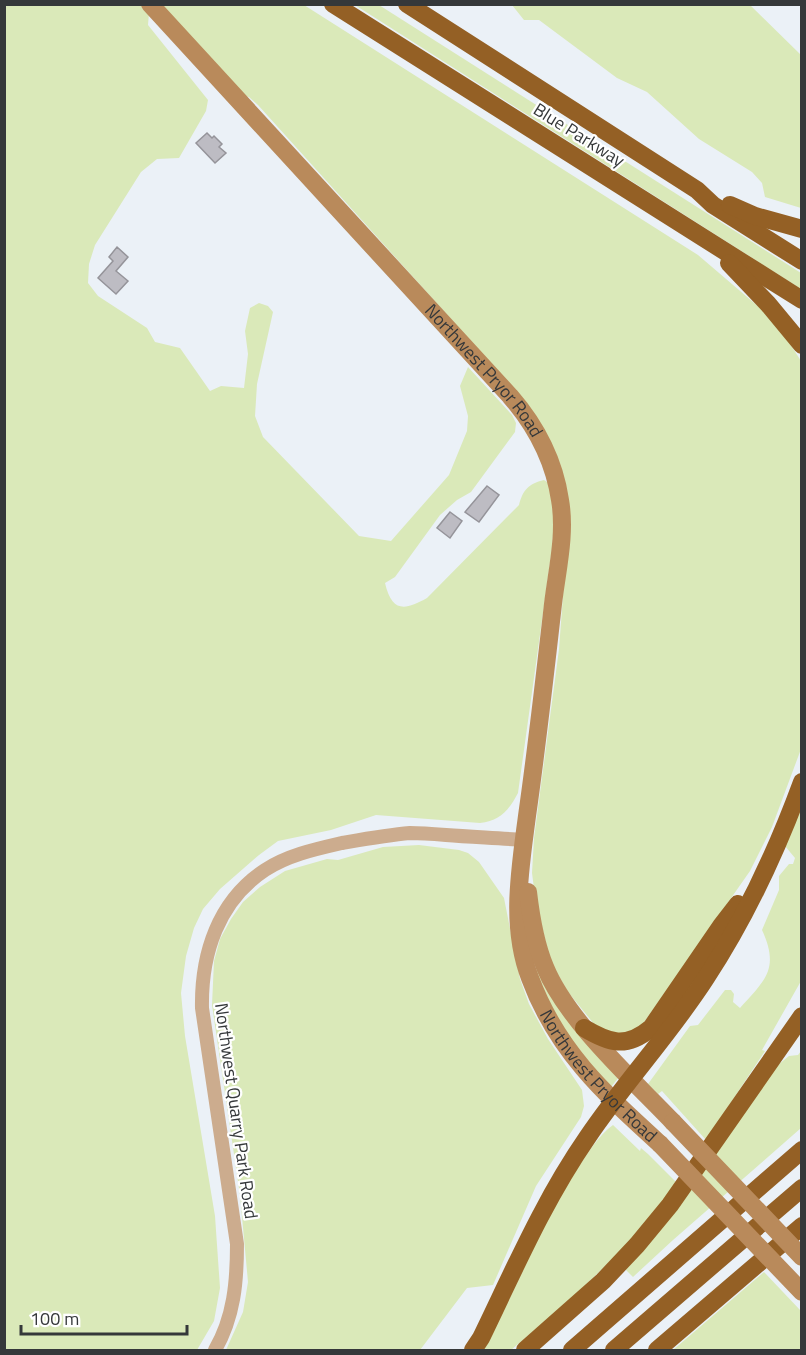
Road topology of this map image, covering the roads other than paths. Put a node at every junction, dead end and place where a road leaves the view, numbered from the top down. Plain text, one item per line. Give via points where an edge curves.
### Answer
1 (150, 4) edge
2 (333, 4) edge
3 (407, 4) edge
4 (697, 190) junction
5 (801, 229) edge
6 (710, 242) junction
7 (801, 261) edge
8 (801, 300) edge
9 (801, 345) edge
10 (801, 782) edge
11 (524, 840) junction
12 (771, 859) junction
13 (801, 1016) edge
14 (584, 1028) junction
15 (632, 1079) junction
16 (614, 1102) junction
17 (801, 1150) edge
18 (801, 1188) edge
19 (801, 1226) edge
20 (801, 1257) edge
21 (801, 1292) edge
22 (215, 1350) edge
23 (473, 1350) edge
24 (525, 1350) edge
25 (572, 1350) edge
26 (614, 1350) edge
27 (657, 1350) edge

1 - 11 main road, Northwest Pryor Road via 510,396 531,422 546,450 556,479 562,526
2 - 6 highway, Blue Parkway
3 - 4 highway, Blue Parkway
4 - 5 highway via 755,216
4 - 7 highway, Blue Parkway via 713,205
6 - 8 highway, Blue Parkway
6 - 9 highway
10 - 12 highway
11 - 14 main road, Northwest Pryor Road via 532,928 546,968
11 - 16 main road, Northwest Pryor Road via 517,898 530,977 560,1040
11 - 22 street, Northwest Quarry Park Road via 412,833 339,844 292,856 266,869 228,905 209,942 202,990 237,1244 232,1311
12 - 14 highway via 651,1028 633,1040 613,1041
12 - 15 highway via 706,978
13 - 24 highway via 638,1245
14 - 15 main road, Northwest Pryor Road
15 - 16 highway
15 - 20 main road, Northwest Pryor Road, bridge
16 - 21 main road, Northwest Pryor Road, bridge via 660,1144
16 - 23 highway via 567,1169
17 - 25 highway
18 - 26 highway
19 - 27 highway

